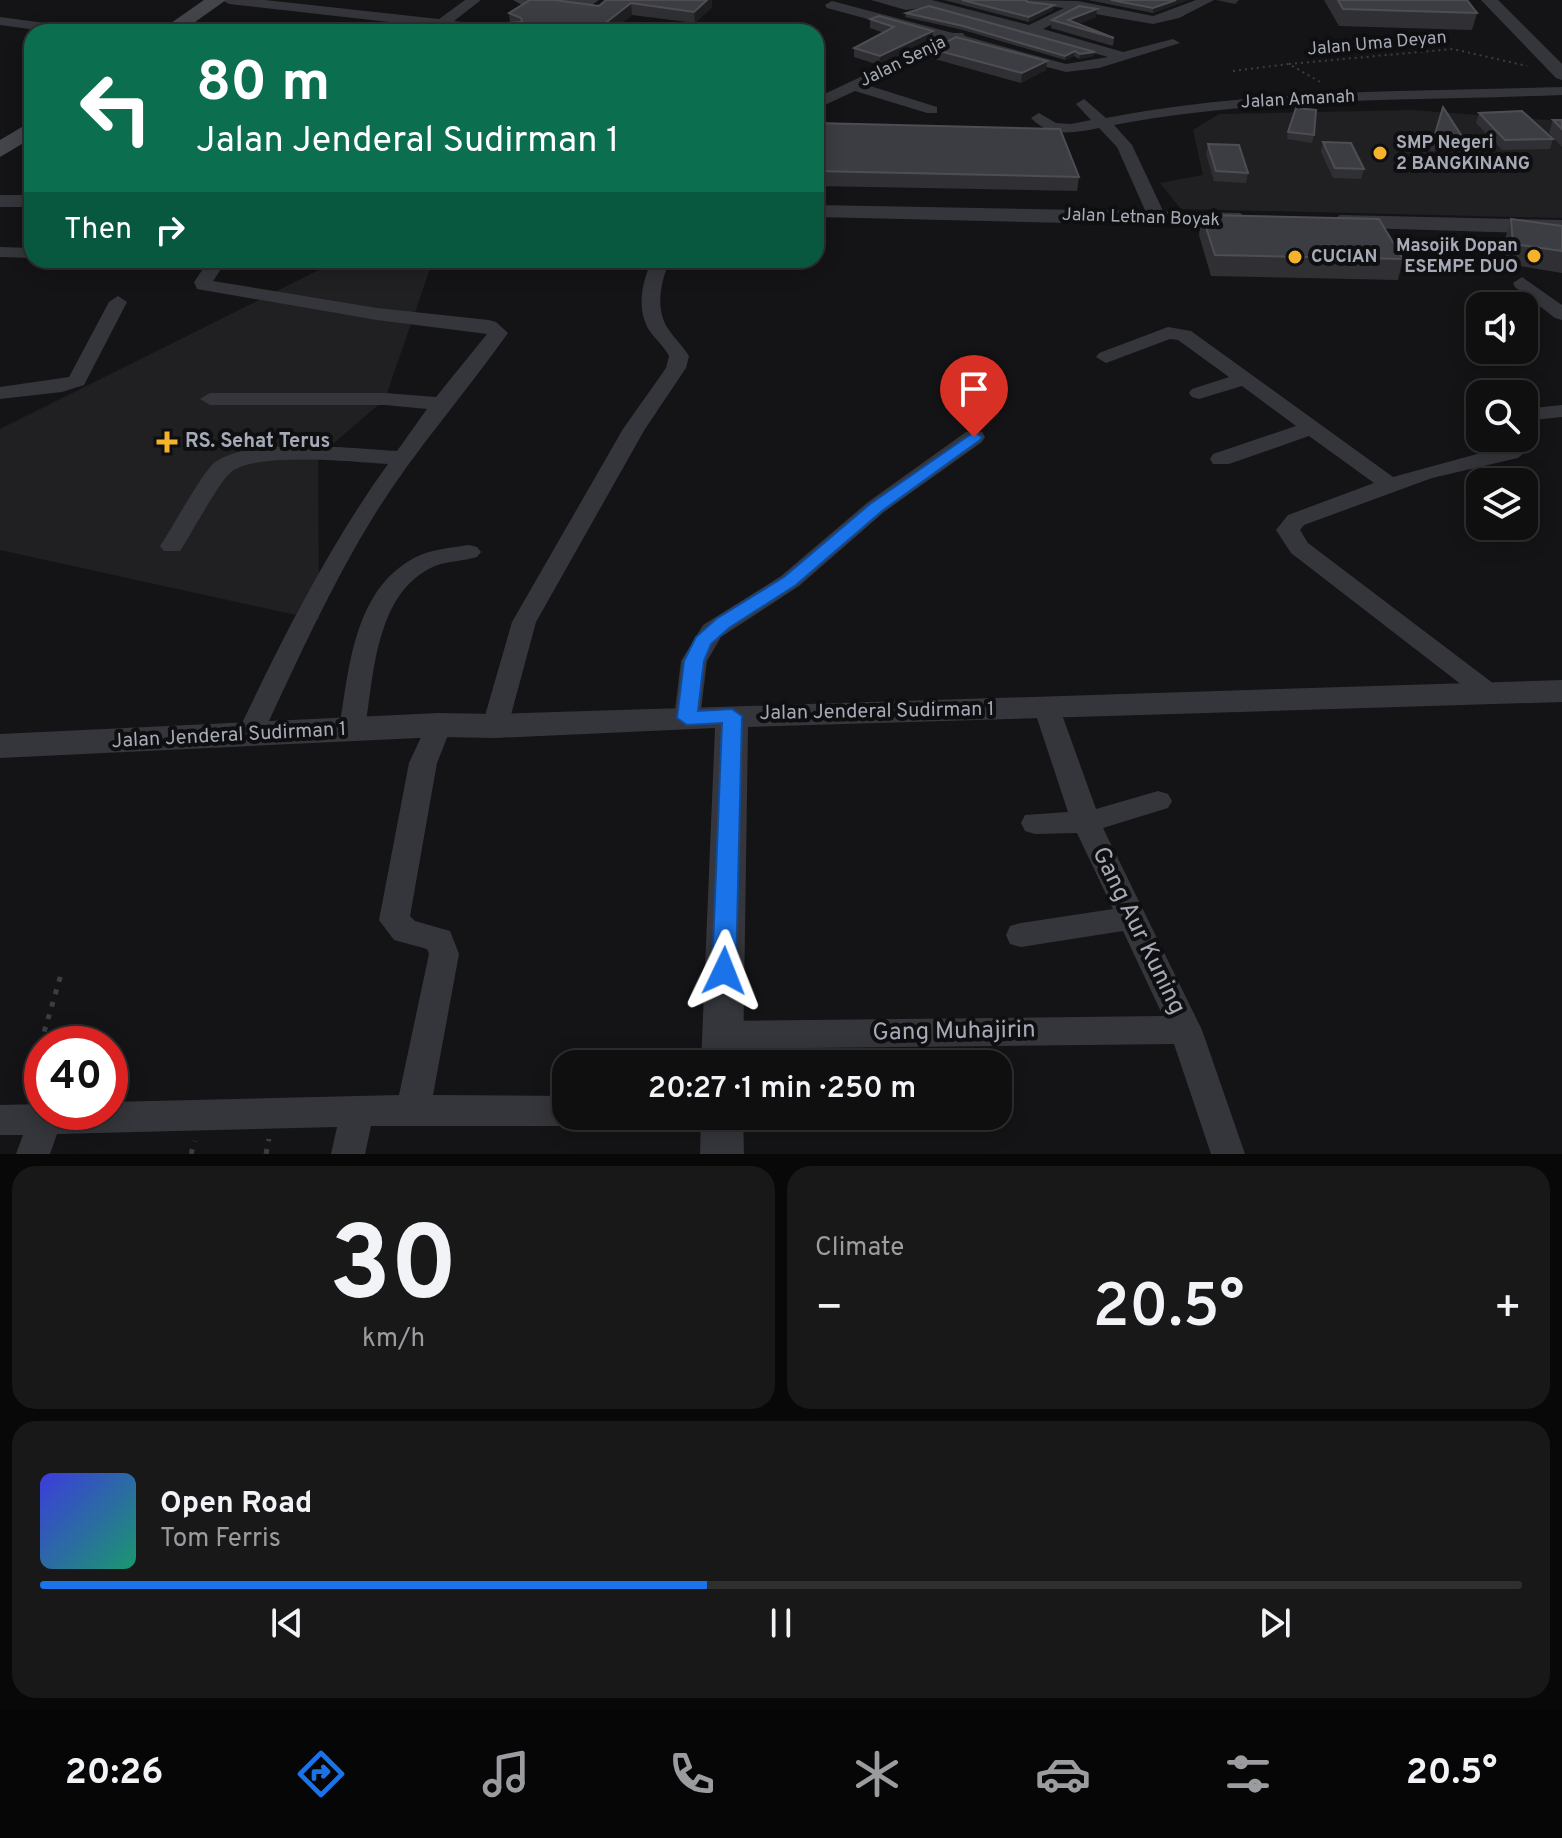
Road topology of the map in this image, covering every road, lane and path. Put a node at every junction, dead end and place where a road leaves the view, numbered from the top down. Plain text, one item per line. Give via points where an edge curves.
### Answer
1 (217, 0) edge
2 (229, 0) edge
3 (474, 0) edge
4 (520, 0) edge
5 (592, 0) edge
6 (878, 0) edge
7 (1029, 0) edge
8 (1183, 0) edge
9 (1489, 0) edge
10 (817, 2) edge
11 (931, 2) edge
12 (1206, 2) edge
13 (836, 3) edge
14 (1080, 3) edge
15 (990, 20) junction
16 (1153, 20) junction
17 (0, 21) edge
18 (443, 23) junction
19 (24, 24) edge
20 (180, 24) edge
21 (451, 24) edge
22 (1030, 30) junction
23 (954, 38) junction
24 (1075, 41) junction
25 (1173, 43) dead end
26 (1120, 56) junction
27 (1289, 64) junction
28 (1233, 71) dead end
29 (1561, 79) edge
30 (824, 85) edge
31 (848, 89) junction
32 (1339, 98) junction
33 (824, 100) edge
34 (1084, 104) dead end
35 (932, 110) dead end
36 (1039, 118) dead end
37 (1105, 123) junction
38 (24, 134) edge
39 (0, 150) edge
40 (0, 201) edge
41 (24, 201) edge
42 (824, 211) edge
43 (1157, 217) junction
44 (1263, 221) edge
45 (1310, 222) edge
46 (1562, 227) edge
47 (0, 252) edge
48 (24, 253) edge
49 (213, 268) edge
50 (657, 268) edge
51 (1522, 283) dead end
52 (118, 302) dead end
53 (1562, 314) edge
54 (1106, 357) dead end
55 (1244, 379) junction
56 (0, 393) edge
57 (1199, 393) dead end
58 (210, 399) dead end
59 (441, 404) junction
60 (1562, 411) edge
61 (1538, 414) edge
62 (1311, 428) junction
63 (974, 437) dead end
64 (1515, 452) edge
65 (404, 458) junction
66 (1221, 459) dead end
67 (1392, 486) junction
68 (172, 546) dead end
69 (469, 552) dead end
70 (1562, 691) edge
71 (1489, 693) junction
72 (1047, 709) junction
73 (732, 716) junction
74 (687, 718) junction
75 (439, 725) junction
76 (495, 726) junction
77 (352, 730) junction
78 (249, 736) junction
79 (0, 746) edge
80 (1158, 801) dead end
81 (1086, 822) junction
82 (1035, 823) dead end
83 (1131, 918) junction
84 (1021, 935) dead end
85 (62, 971) dead end
86 (1186, 1030) junction
87 (722, 1049) edge
88 (413, 1110) junction
89 (357, 1111) junction
90 (552, 1111) edge
91 (21, 1120) edge
92 (722, 1130) edge
93 (33, 1154) edge
94 (348, 1154) edge
95 (722, 1154) edge
96 (1228, 1154) edge

1 - 20 main road
2 - 18 street
3 - 18 street
4 - 5 street via 584,6
6 - 11 street via 906,6
7 - 14 street
8 - 12 street
9 - 29 street
10 - 13 street
11 - 15 street
12 - 16 street
13 - 23 street
14 - 16 street
14 - 22 street
15 - 22 street
15 - 23 street, Jalan Senja
16 - 24 street
17 - 19 street
18 - 21 street
22 - 24 street
23 - 26 street via 1066,68
23 - 31 street, Jalan Senja
24 - 26 street
25 - 26 street
27 - 28 path, Jalan Uma Deyan
27 - 29 path, Jalan Uma Deyan via 1453,49
27 - 32 path
29 - 32 street, Jalan Amanah
30 - 31 street
31 - 33 street, Jalan Senja
31 - 35 street
32 - 37 street, Jalan Amanah via 1203,105
34 - 37 street
36 - 37 street, Jalan Amanah via 1063,129
37 - 43 street via 1131,158
38 - 39 main road
40 - 41 street
42 - 43 street, Jalan Letnan Boyak
43 - 44 street, Jalan Letnan Boyak
45 - 46 street
47 - 48 street
49 - 59 street via 204,285 496,329 493,342
50 - 76 street via 651,310 679,356 676,368 634,429 524,622
51 - 53 street
52 - 56 street via 77,381
54 - 55 street via 1176,333
55 - 57 street
55 - 62 street
58 - 59 street
59 - 65 street
60 - 61 street
62 - 66 street
62 - 67 street
63 - 74 street via 876,507 790,581 712,631 694,661
64 - 67 street
65 - 68 street via 297,455 233,462 222,468
65 - 78 street via 364,514 301,625
67 - 71 street via 1296,520 1288,530 1291,538
69 - 77 street via 420,564 388,592 372,624
70 - 71 street, Jalan Jenderal Sudirman 1
71 - 72 street, Jalan Jenderal Sudirman 1
72 - 73 street, Jalan Jenderal Sudirman 1
72 - 81 street, Gang Aur Kuning
73 - 74 street, Jalan Jenderal Sudirman 1
73 - 87 street
74 - 76 street, Jalan Jenderal Sudirman 1
75 - 76 street, Jalan Jenderal Sudirman 1
75 - 77 street, Jalan Jenderal Sudirman 1
75 - 88 street via 423,763 394,920 405,931 439,940 444,954
77 - 78 street, Jalan Jenderal Sudirman 1
78 - 79 street, Jalan Jenderal Sudirman 1
80 - 81 street
81 - 82 street
81 - 83 street, Gang Aur Kuning
83 - 84 street
83 - 86 street, Gang Aur Kuning
85 - 91 path
86 - 87 street, Gang Muhajirin
86 - 96 street, Gang Aur Kuning
88 - 89 street
88 - 90 street
89 - 91 street
89 - 94 street
91 - 93 street
92 - 95 street

